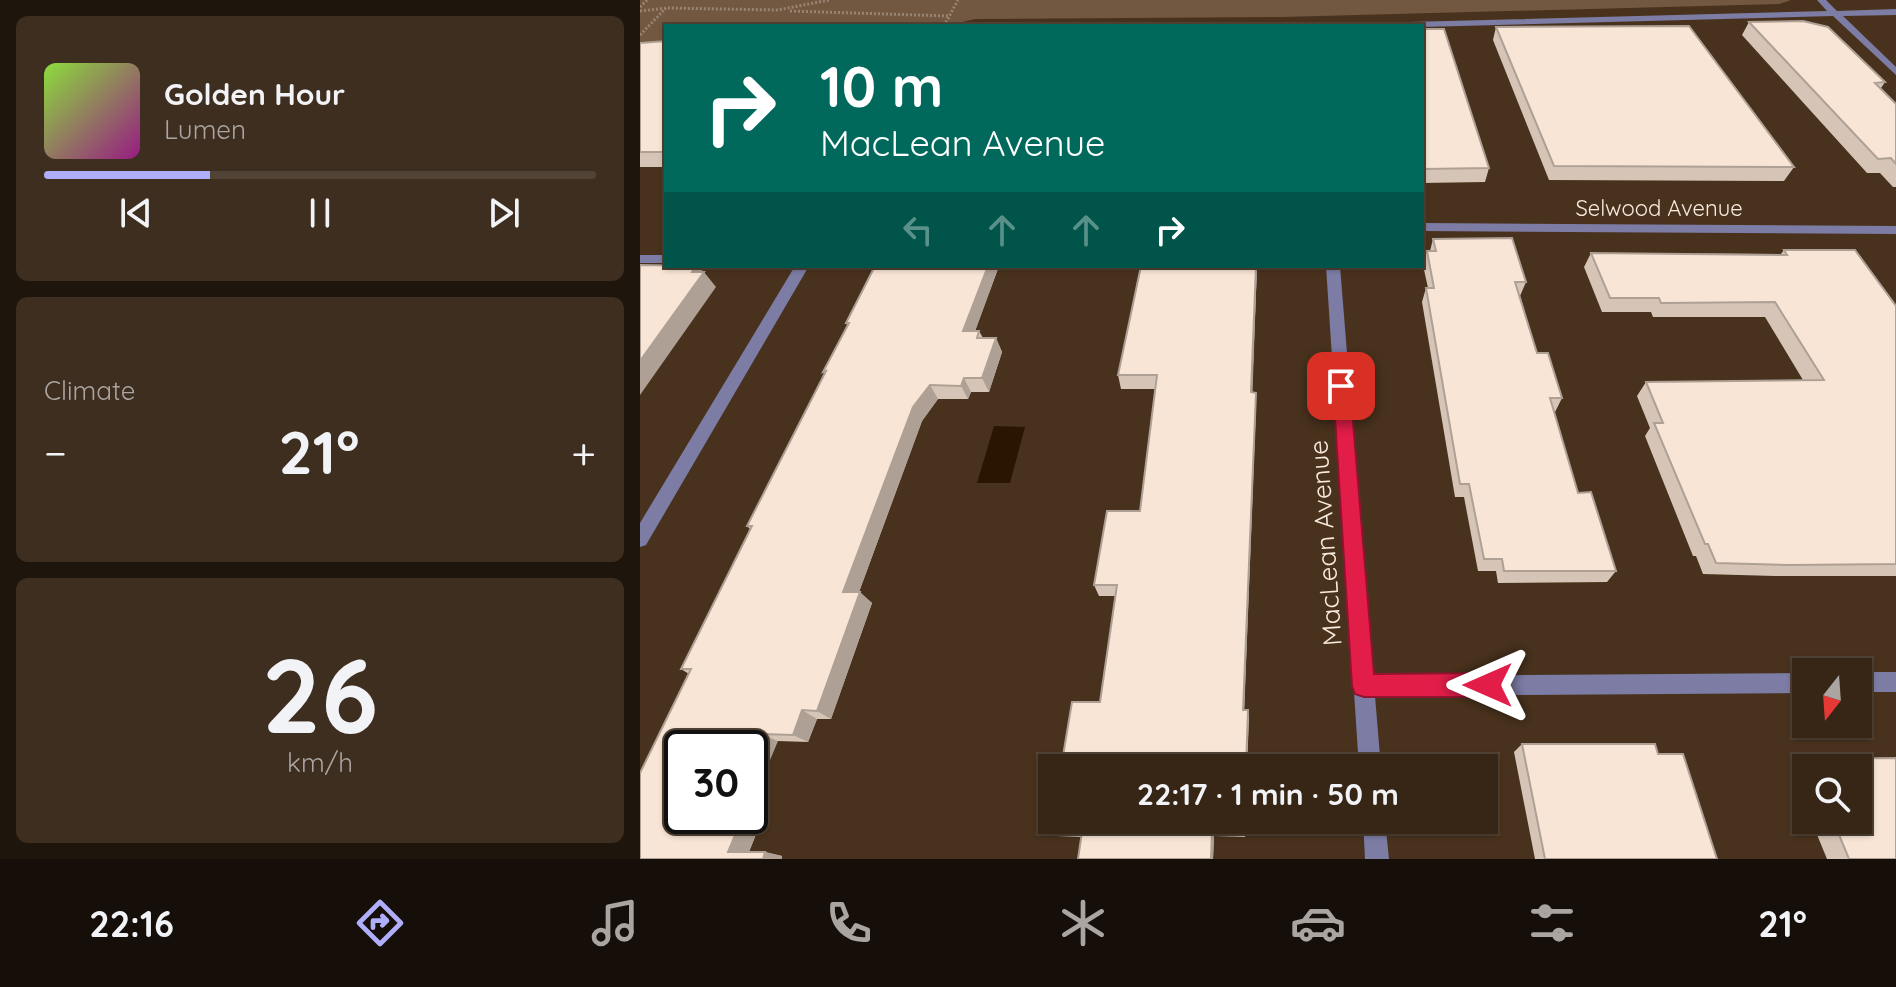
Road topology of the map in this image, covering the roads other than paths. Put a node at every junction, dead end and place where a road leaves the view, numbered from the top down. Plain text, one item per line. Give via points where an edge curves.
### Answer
1 (1821, 0) edge
2 (1896, 12) edge
3 (1835, 14) junction
4 (1424, 25) edge
5 (1896, 72) edge
6 (1424, 227) edge
7 (1896, 230) edge
8 (640, 259) edge
9 (664, 259) edge
10 (801, 268) edge
11 (1333, 268) edge
12 (640, 539) edge
13 (1872, 682) edge
14 (1896, 682) edge
15 (1792, 683) edge
16 (1364, 686) junction
17 (1369, 754) edge
18 (1375, 834) edge
19 (1377, 859) edge

1 - 3 street
2 - 3 street
3 - 4 street
3 - 5 street
6 - 7 street, Selwood Avenue
8 - 9 street
10 - 12 street
11 - 16 street, MacLean Avenue
13 - 14 street
15 - 16 street
16 - 17 street, MacLean Avenue
18 - 19 street

